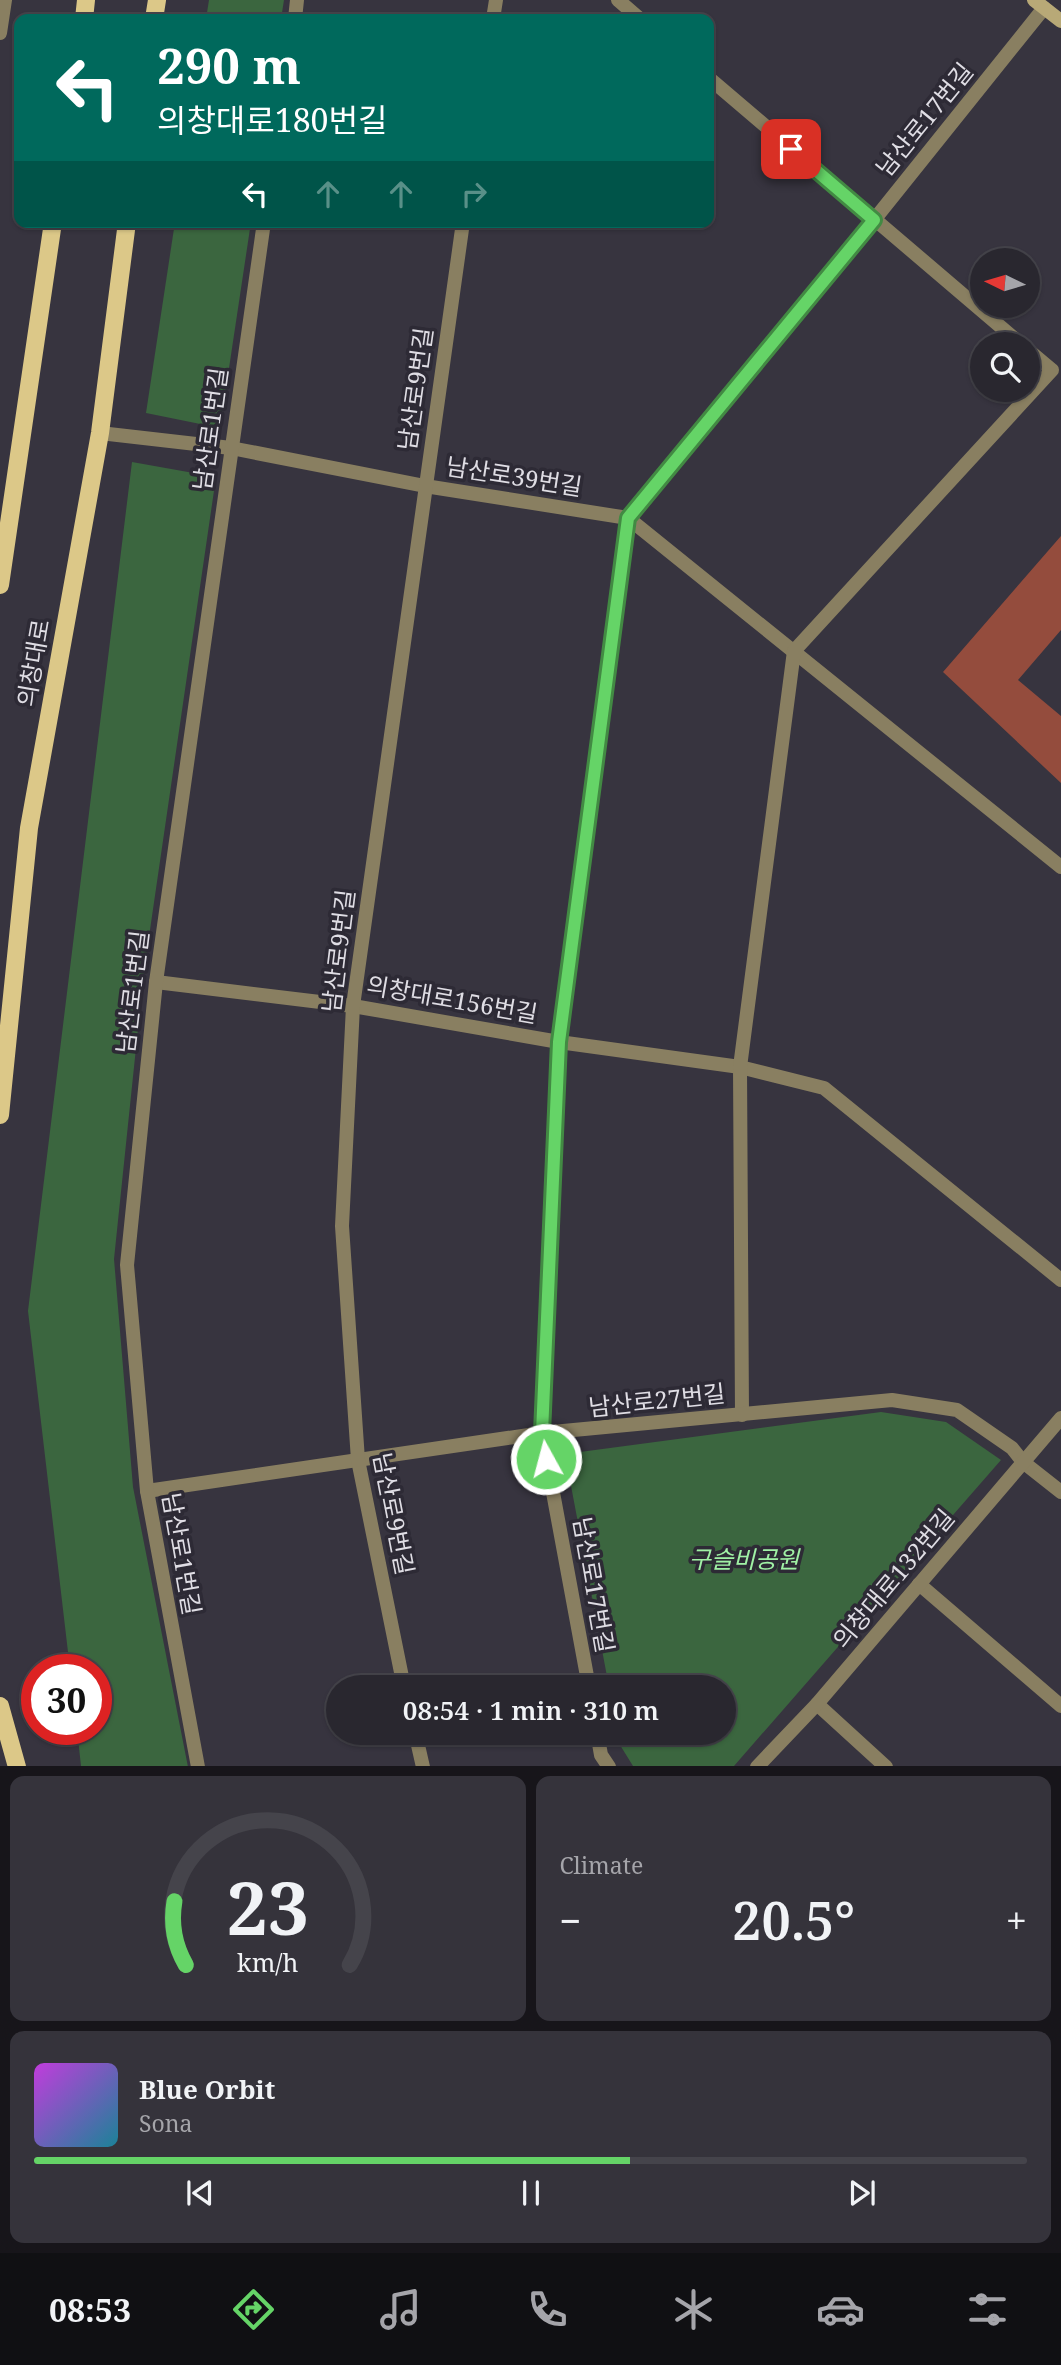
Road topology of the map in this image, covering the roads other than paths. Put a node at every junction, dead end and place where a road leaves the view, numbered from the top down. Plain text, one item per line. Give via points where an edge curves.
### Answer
1 (5, 0) edge
2 (618, 0) edge
3 (1039, 4) edge
4 (634, 14) edge
5 (1061, 21) edge
6 (0, 33) edge
7 (714, 82) edge
8 (874, 220) junction
9 (52, 228) edge
10 (126, 228) edge
11 (263, 228) edge
12 (462, 228) edge
13 (1007, 332) edge
14 (1040, 360) edge
15 (1040, 383) edge
16 (1023, 402) edge
17 (100, 433) junction
18 (231, 448) junction
19 (425, 486) junction
20 (628, 518) junction
21 (0, 584) edge
22 (794, 651) junction
23 (1061, 867) edge
24 (156, 982) junction
25 (354, 1006) junction
26 (559, 1042) junction
27 (740, 1067) junction
28 (0, 1115) edge
29 (1061, 1280) edge
30 (742, 1415) junction
31 (1061, 1418) edge
32 (542, 1433) junction
33 (358, 1460) junction
34 (1023, 1462) junction
35 (147, 1491) junction
36 (1061, 1492) edge
37 (919, 1584) junction
38 (402, 1675) edge
39 (587, 1675) edge
40 (817, 1704) junction
41 (0, 1706) edge
42 (1061, 1706) edge
43 (418, 1745) edge
44 (599, 1745) edge
45 (17, 1766) edge
46 (198, 1766) edge
47 (423, 1766) edge
48 (609, 1766) edge
49 (757, 1766) edge
50 (886, 1766) edge

1 - 6 street
2 - 4 street
3 - 5 main road
3 - 8 street, 남산로17번길
7 - 8 street
8 - 13 street
8 - 20 street, 남산로17번길
9 - 21 main road
10 - 17 main road, 의창대로
11 - 18 street, 남산로1번길
12 - 19 street, 남산로9번길
14 - 15 street via 1052,370
16 - 22 street
17 - 18 street, 남산로39번길
17 - 28 main road, 의창대로 via 29,828
18 - 19 street, 남산로39번길
18 - 24 street, 남산로1번길
19 - 20 street, 남산로39번길
19 - 25 street, 남산로9번길
20 - 22 street, 남산로39번길
20 - 26 street, 남산로17번길
22 - 23 street, 남산로39번길
22 - 27 street
24 - 25 street, 의창대로156번길
24 - 35 street, 남산로1번길 via 127,1265
25 - 26 street, 의창대로156번길
25 - 33 street, 남산로9번길 via 342,1226
26 - 27 street, 의창대로156번길
26 - 32 street, 남산로17번길
27 - 29 street, 의창대로156번길 via 824,1088
27 - 30 street
30 - 32 street, 남산로27번길
30 - 34 street, 남산로27번길 via 892,1400 957,1410 1012,1448
31 - 34 street, 의창대로132번길
32 - 33 street, 남산로27번길
32 - 39 street, 남산로17번길
33 - 35 street, 남산로27번길
33 - 38 street, 남산로9번길
34 - 36 street, 남산로27번길
34 - 37 street, 의창대로132번길
35 - 46 street, 남산로1번길
37 - 40 street, 의창대로132번길
37 - 42 street
40 - 49 street, 의창대로132번길
40 - 50 street
41 - 45 main road
43 - 47 street
44 - 48 street

